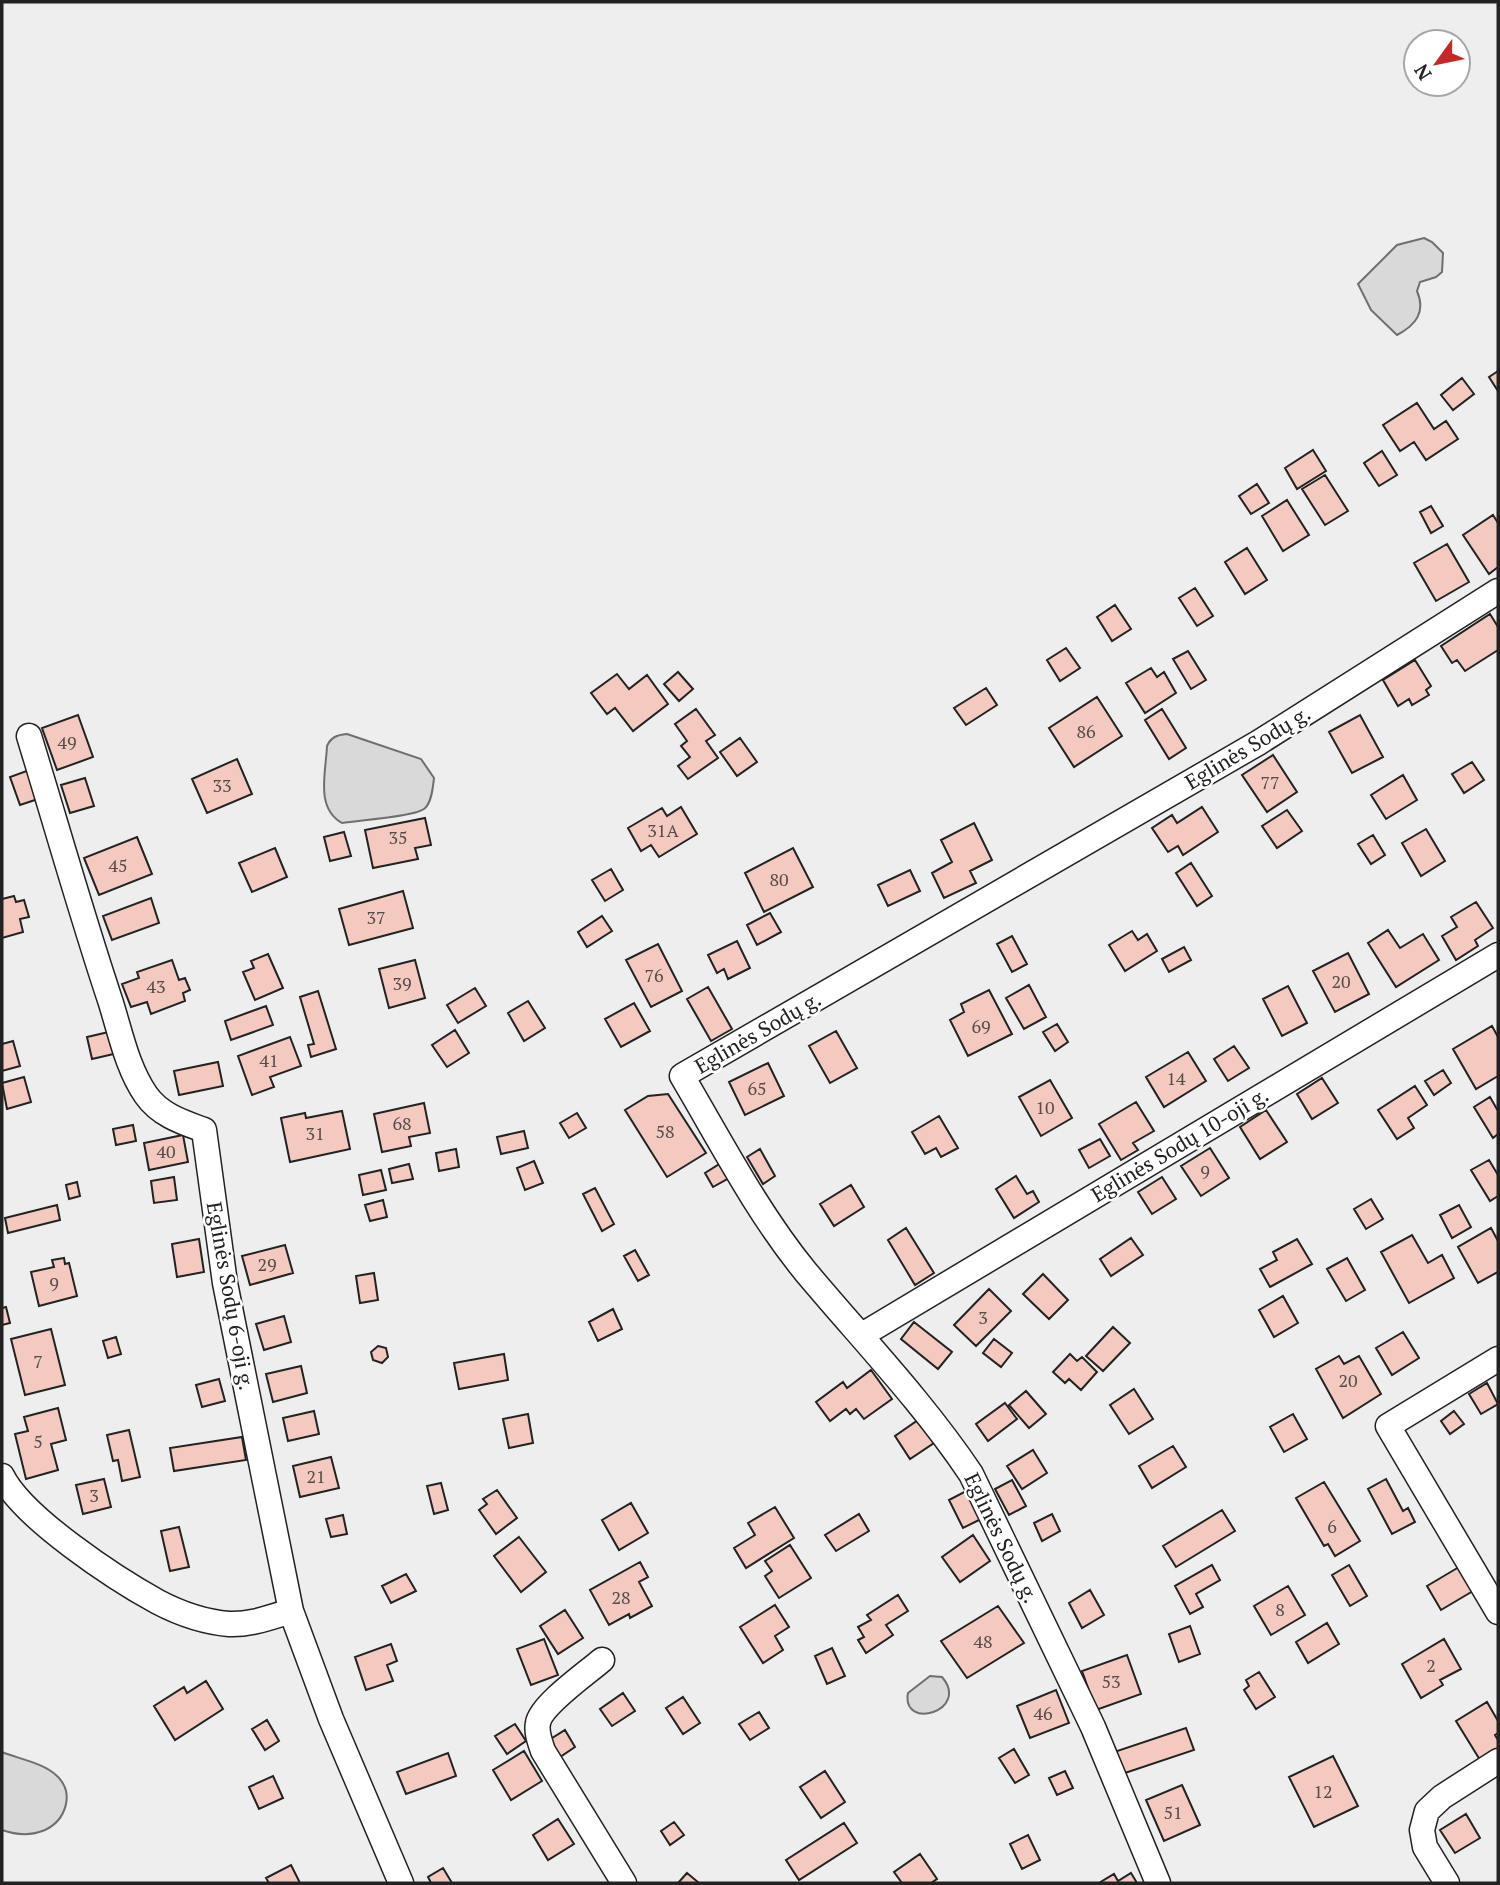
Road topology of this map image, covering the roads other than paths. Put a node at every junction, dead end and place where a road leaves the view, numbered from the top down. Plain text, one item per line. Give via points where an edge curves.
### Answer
1 (1498, 591) edge
2 (29, 736) dead end
3 (1498, 955) edge
4 (862, 1335) junction
5 (1498, 1359) edge
6 (2, 1476) edge
7 (291, 1611) junction
8 (1498, 1612) edge
9 (602, 1660) dead end
10 (1498, 1761) edge
11 (401, 1883) edge
12 (624, 1883) edge
13 (1158, 1883) edge
14 (1447, 1883) edge

1 - 4 street, Eglinės Sodų g. via 1258,743 682,1076 765,1215 804,1270
2 - 7 street, Eglinės Sodų 6-oji g. via 135,1075 157,1107 204,1130 225,1283
3 - 4 street, Eglinės Sodų 10-oji g.
4 - 13 street, Eglinės Sodų g. via 971,1474 1093,1727
5 - 8 street via 1388,1426
6 - 7 street via 35,1516 159,1603 230,1624
7 - 11 street, Eglinės Sodų 6-oji g.
9 - 12 street via 545,1709 538,1721 538,1734 543,1751
10 - 14 street via 1427,1811 1422,1830 1425,1847

